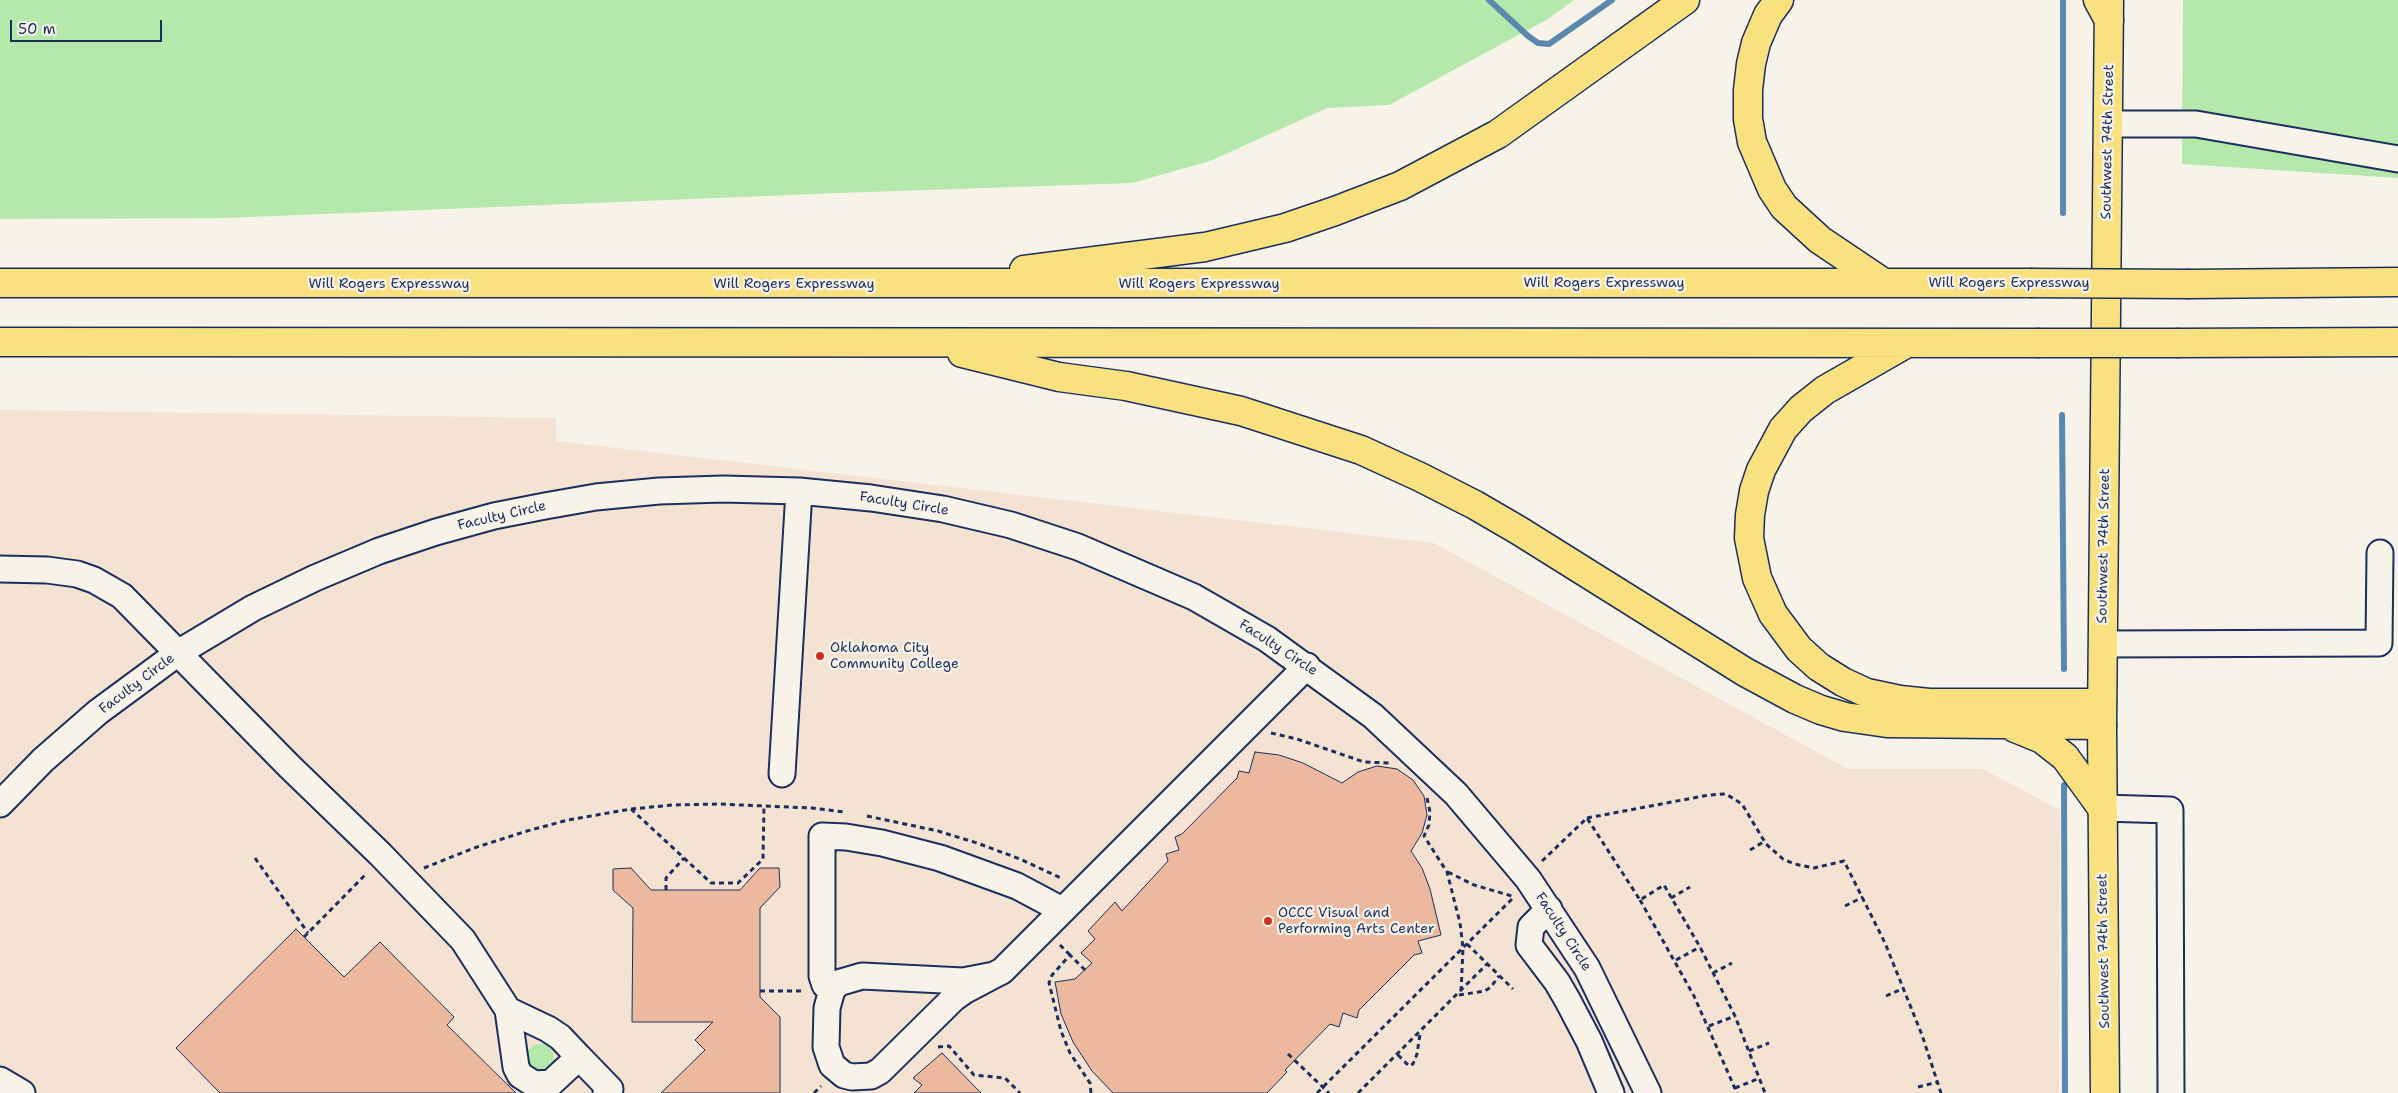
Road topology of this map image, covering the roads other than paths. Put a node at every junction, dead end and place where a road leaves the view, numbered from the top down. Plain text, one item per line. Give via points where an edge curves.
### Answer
1 (1685, 0) edge
2 (1779, 0) edge
3 (2106, 7) edge
4 (2108, 124) junction
5 (2398, 159) edge
6 (2398, 282) edge
7 (0, 283) edge
8 (1884, 283) junction
9 (903, 285) junction
10 (0, 342) edge
11 (919, 342) junction
12 (1909, 342) junction
13 (2398, 342) edge
14 (799, 491) junction
15 (2380, 553) dead end
16 (0, 569) edge
17 (2103, 644) junction
18 (178, 653) junction
19 (1307, 666) junction
20 (2102, 714) junction
21 (2007, 724) junction
22 (782, 774) dead end
23 (0, 804) edge
24 (2102, 808) junction
25 (1549, 909) junction
26 (1062, 910) junction
27 (994, 975) junction
28 (822, 991) junction
29 (508, 1010) junction
30 (579, 1057) junction
31 (0, 1080) edge
32 (22, 1093) edge
33 (606, 1093) edge
34 (1611, 1093) edge
35 (1648, 1093) edge
36 (2105, 1093) edge
37 (2171, 1093) edge

1 - 9 main road via 1498,134 1400,186 1334,212 1285,228 1205,247
2 - 8 main road via 1768,15 1751,64 1748,119 1752,142 1772,189 1784,207 1820,240
3 - 4 main road, Southwest 74th Street
4 - 5 street via 2196,124
4 - 17 main road, Southwest 74th Street
6 - 8 main road, Will Rogers Expressway, bridge
7 - 9 main road, Will Rogers Expressway
8 - 9 main road, Will Rogers Expressway
10 - 11 main road
11 - 12 main road
11 - 21 main road via 1059,377 1126,386 1241,411 1361,450 1482,509 1745,672 1795,700 1821,710 1887,723
12 - 13 main road, bridge
12 - 20 main road via 1825,390 1801,409 1783,429 1761,470 1754,491 1749,538 1757,578 1773,614 1799,649 1819,667 1867,692 1900,700
14 - 18 street, Faculty Circle via 659,490 596,497 494,516 379,551 314,578 253,608
14 - 19 street, Faculty Circle via 943,509 1011,525 1078,547 1194,597 1267,638
14 - 22 street
15 - 17 street via 2379,643
16 - 18 street via 47,570 94,580 132,604
17 - 20 main road, Southwest 74th Street
18 - 23 street, Faculty Circle via 98,712 43,760
18 - 29 street via 463,940
19 - 25 street, Faculty Circle via 1373,716 1456,794 1528,879
19 - 26 street
20 - 21 main road
20 - 24 main road, Southwest 74th Street
21 - 24 main road via 2042,739 2065,756
24 - 36 main road, Southwest 74th Street
24 - 37 street via 2170,810
25 - 34 street via 1531,927 1529,945 1568,1001
25 - 35 street, Faculty Circle via 1587,968
26 - 27 street
26 - 28 street via 1017,886 970,868 905,849 846,837 822,836 822,976 825,985
27 - 28 street via 963,981 862,976 846,979
27 - 28 street via 954,998 880,1071 863,1077 844,1075 828,1057 827,1008
29 - 30 street via 548,1029
29 - 30 street via 516,1067 527,1080 542,1085 551,1083
30 - 33 street via 610,1089
31 - 32 street

